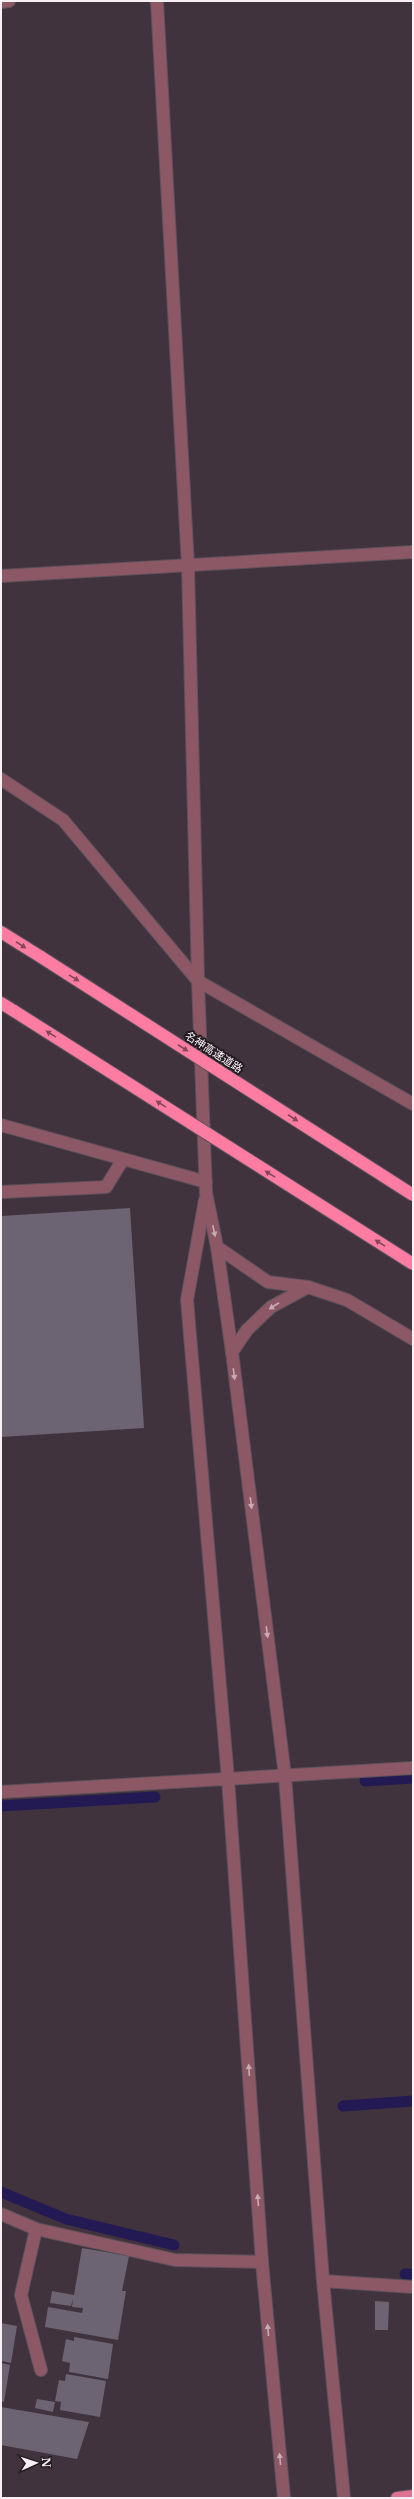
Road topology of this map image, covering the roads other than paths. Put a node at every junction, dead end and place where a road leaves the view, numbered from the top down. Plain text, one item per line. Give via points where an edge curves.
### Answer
1 (9, 1) edge
2 (157, 1) edge
3 (1, 2) edge
4 (413, 552) edge
5 (188, 566) junction
6 (1, 576) edge
7 (1, 779) edge
8 (1, 932) edge
9 (198, 981) junction
10 (1, 1003) edge
11 (413, 1104) edge
12 (1, 1125) edge
13 (122, 1161) junction
14 (206, 1188) junction
15 (1, 1192) edge
16 (413, 1195) edge
17 (217, 1247) junction
18 (413, 1264) edge
19 (308, 1287) junction
20 (413, 1338) edge
21 (232, 1352) junction
22 (413, 1768) edge
23 (285, 1776) junction
24 (228, 1779) junction
25 (1, 1792) edge
26 (1, 2214) edge
27 (36, 2229) junction
28 (262, 2262) junction
29 (323, 2280) junction
30 (413, 2287) edge
31 (41, 2370) dead end
32 (413, 2496) edge
33 (284, 2498) edge
34 (344, 2498) edge
35 (397, 2498) edge

1 - 3 street
2 - 5 street
4 - 5 street
5 - 6 street
5 - 9 street
7 - 9 street via 63,820
8 -> 16 highway, 名神高速道路, bridge
9 - 11 street
9 - 14 street
18 -> 10 highway, bridge
12 - 13 street
13 - 14 street
13 - 15 street via 106,1187
14 -> 17 street
14 - 24 street via 187,1300
17 - 19 street via 268,1282
17 - 21 street
19 - 20 street via 347,1300
19 -> 21 street via 271,1306 247,1330
21 -> 23 street
22 - 23 street
23 - 24 street
23 - 29 street
24 - 25 street
28 -> 24 street
26 - 27 street
27 - 28 street via 175,2260
27 - 31 street via 21,2295
33 -> 28 street
29 - 30 street
29 - 34 street
32 - 35 main road

